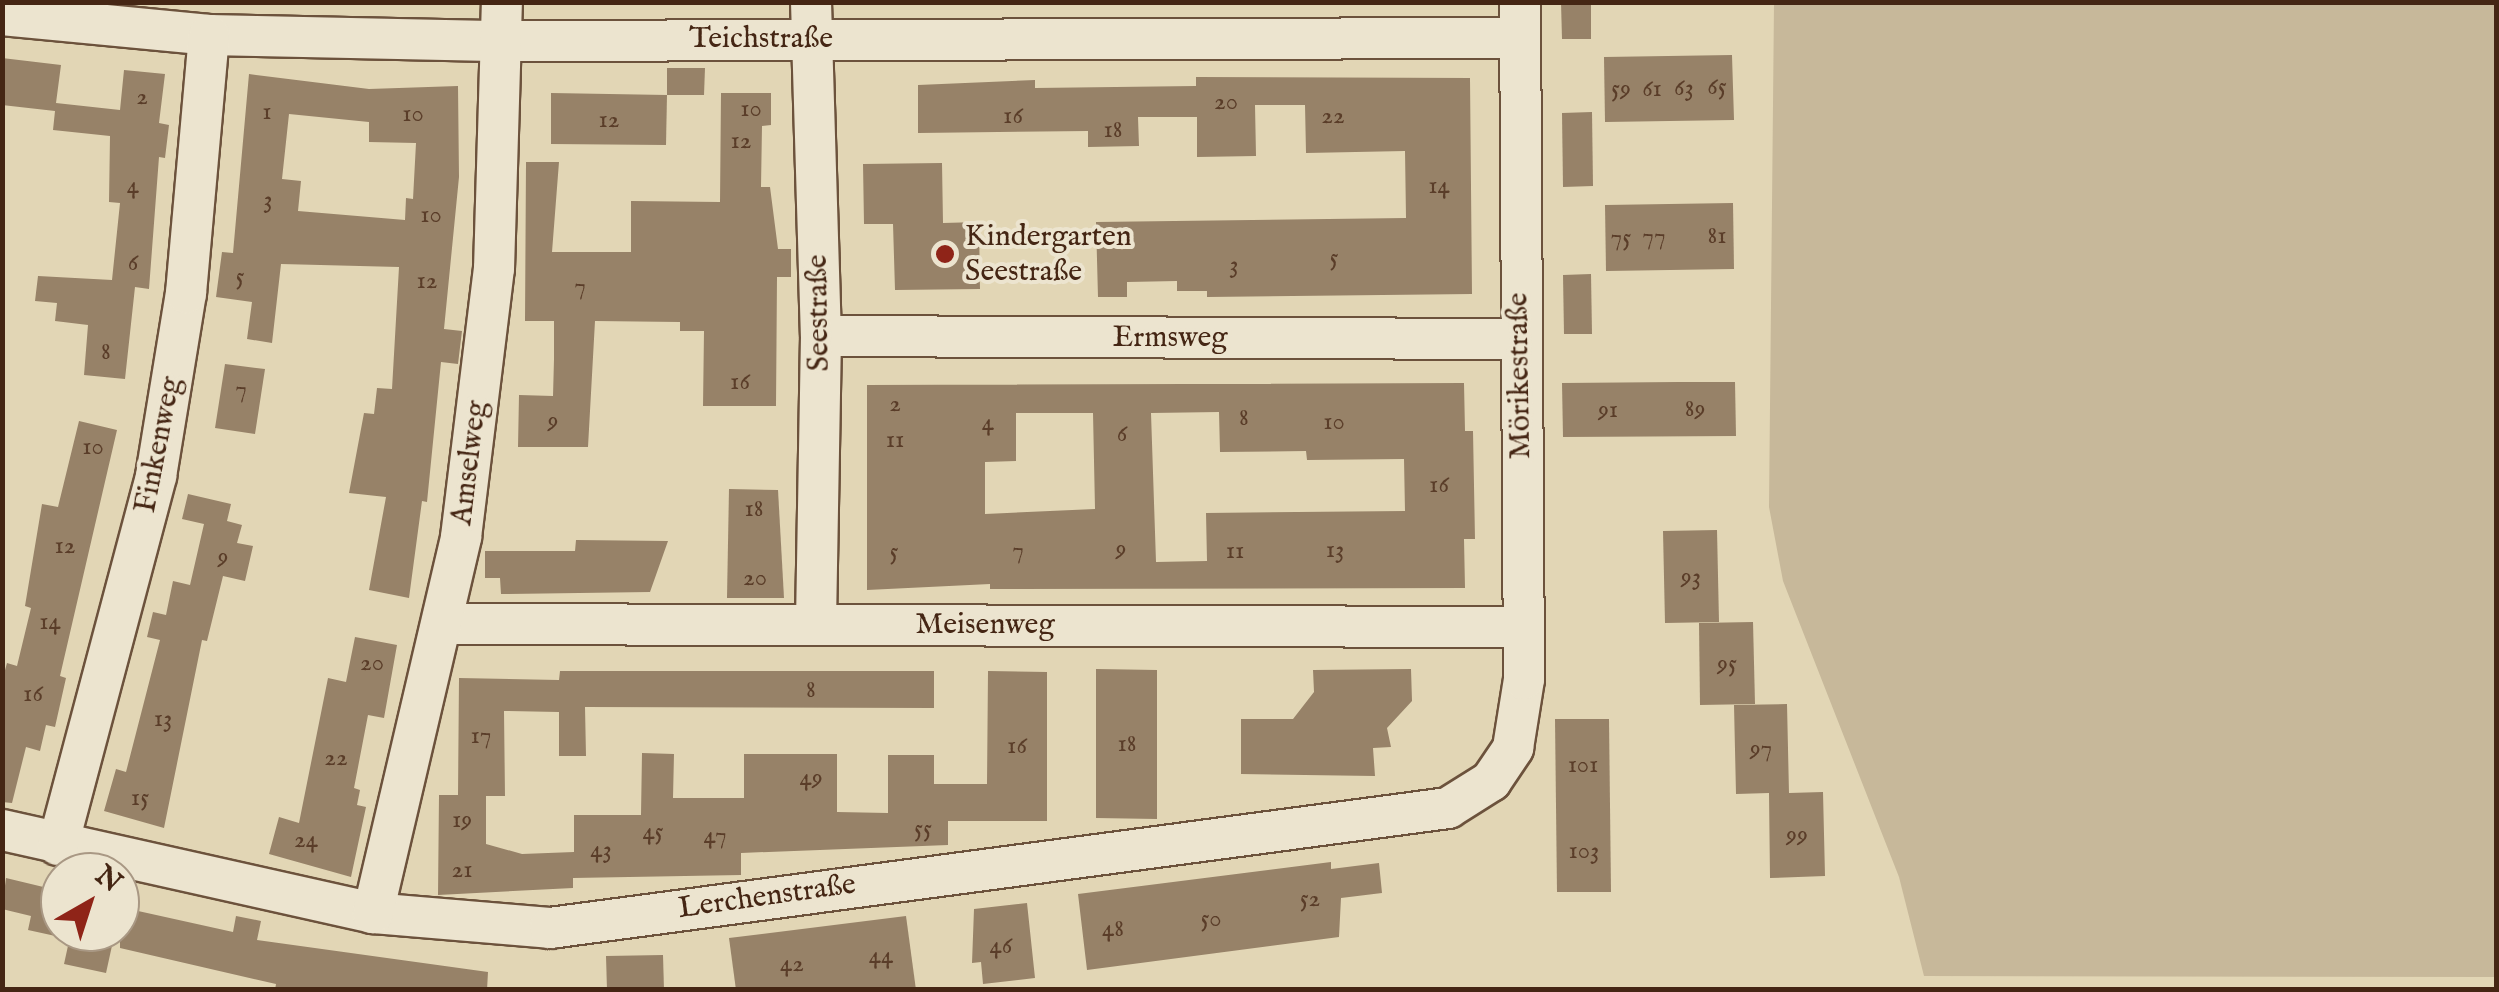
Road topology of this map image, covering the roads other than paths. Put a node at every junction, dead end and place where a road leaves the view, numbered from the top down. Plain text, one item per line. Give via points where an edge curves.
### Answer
1 (2, 15) edge
2 (811, 20) edge
3 (1520, 20) edge
4 (502, 22) edge
5 (209, 35) junction
6 (821, 336) junction
7 (1519, 339) junction
8 (445, 624) junction
9 (816, 624) junction
10 (1524, 626) junction
11 (1513, 748) joint
12 (2, 830) edge
13 (58, 845) junction
14 (373, 914) junction

1 - 5 street, Teichstraße
2 - 3 street, Teichstraße
2 - 4 street, Teichstraße
2 - 6 street, Seestraße
3 - 7 street, Mörikestraße
4 - 5 street, Teichstraße
4 - 8 street, Amselweg via 494,270
5 - 13 street, Finkenweg via 186,293 156,476
6 - 7 street, Ermsweg
6 - 9 street, Seestraße
7 - 10 street, Mörikestraße
8 - 9 street, Meisenweg
8 - 14 street, Amselweg
9 - 10 street, Meisenweg
10 - 11 street, Mörikestraße
11 - 14 street, Lerchenstraße via 1491,781 1448,808 1349,825 1012,862 550,928
12 - 13 street, Lerchenstraße
13 - 14 street, Lerchenstraße

